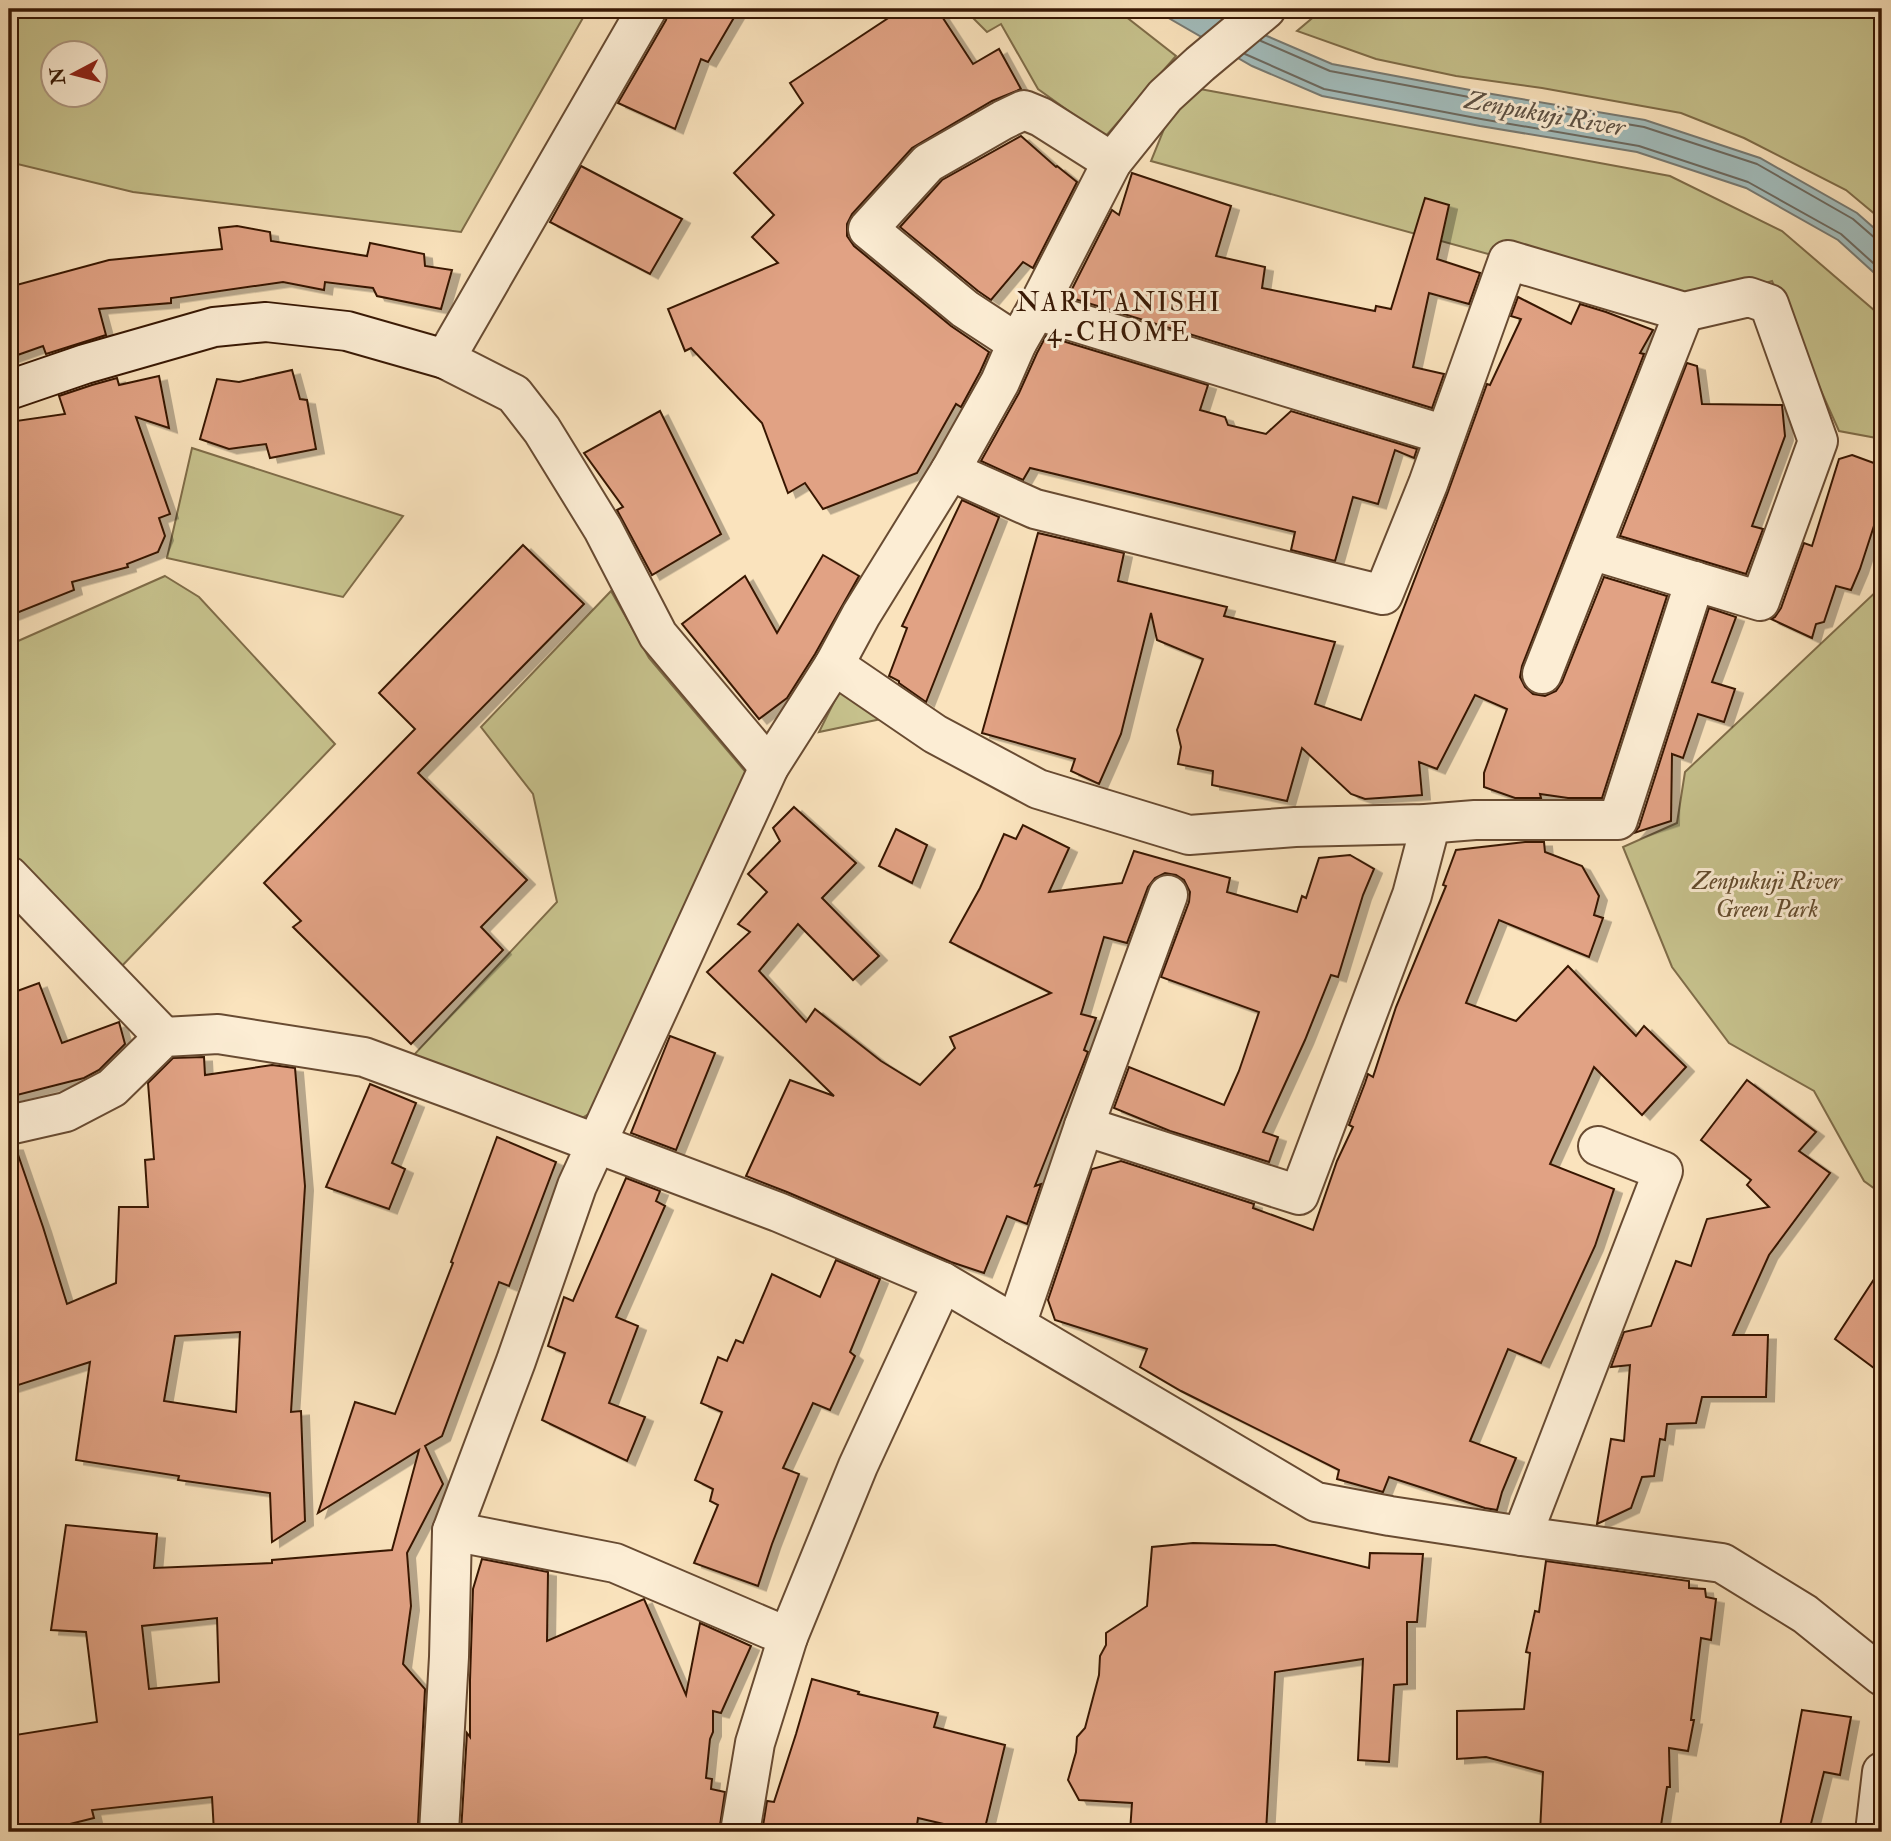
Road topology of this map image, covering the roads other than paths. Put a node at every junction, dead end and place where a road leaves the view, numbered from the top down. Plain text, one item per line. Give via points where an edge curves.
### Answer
1 (647, 9) edge
2 (1263, 12) edge
3 (1112, 162) junction
4 (1036, 310) junction
5 (1684, 312) junction
6 (1017, 343) junction
7 (445, 359) junction
8 (9, 390) edge
9 (1445, 435) junction
10 (950, 471) junction
11 (1591, 550) junction
12 (1695, 581) junction
13 (834, 665) junction
14 (1542, 674) dead end
15 (769, 767) junction
16 (1425, 824) junction
17 (9, 876) edge
18 (1168, 895) dead end
19 (164, 1037) junction
20 (9, 1125) edge
21 (1084, 1126) junction
22 (596, 1145) junction
23 (1598, 1146) dead end
24 (943, 1282) junction
25 (1016, 1325) junction
26 (452, 1531) junction
27 (1522, 1536) junction
28 (788, 1637) junction
29 (1882, 1676) edge
30 (1882, 1772) edge
31 (439, 1832) edge
32 (740, 1832) edge
33 (1875, 1832) edge

1 - 7 street
2 - 3 street via 1165,96
3 - 4 street
3 - 6 street via 1024,110 928,163 868,229 965,309
4 - 6 street
4 - 9 street
5 - 9 street via 1508,260
5 - 11 street
5 - 12 street via 1749,297 1769,303 1818,441 1760,601
6 - 10 street
7 - 8 street via 347,331 266,322 214,327
7 - 15 street via 514,394 542,430 603,529 658,635
9 - 10 street via 1383,595 1035,509
10 - 13 street
11 - 12 street
11 - 14 street
12 - 16 street via 1618,820
13 - 15 street
13 - 16 street via 935,734 1038,789 1189,835
15 - 22 street
16 - 21 street via 1427,838 1412,895 1299,1195
17 - 19 street
18 - 21 street
19 - 20 street via 112,1088 66,1112
19 - 22 street via 218,1034 364,1057
21 - 25 street
22 - 24 street via 778,1212
22 - 26 street
23 - 27 street via 1663,1171
24 - 25 street
24 - 28 street via 858,1466
25 - 27 street via 1316,1502
26 - 28 street via 615,1563
26 - 31 street
27 - 29 street via 1722,1563 1805,1614
28 - 32 street via 755,1743
30 - 33 street

